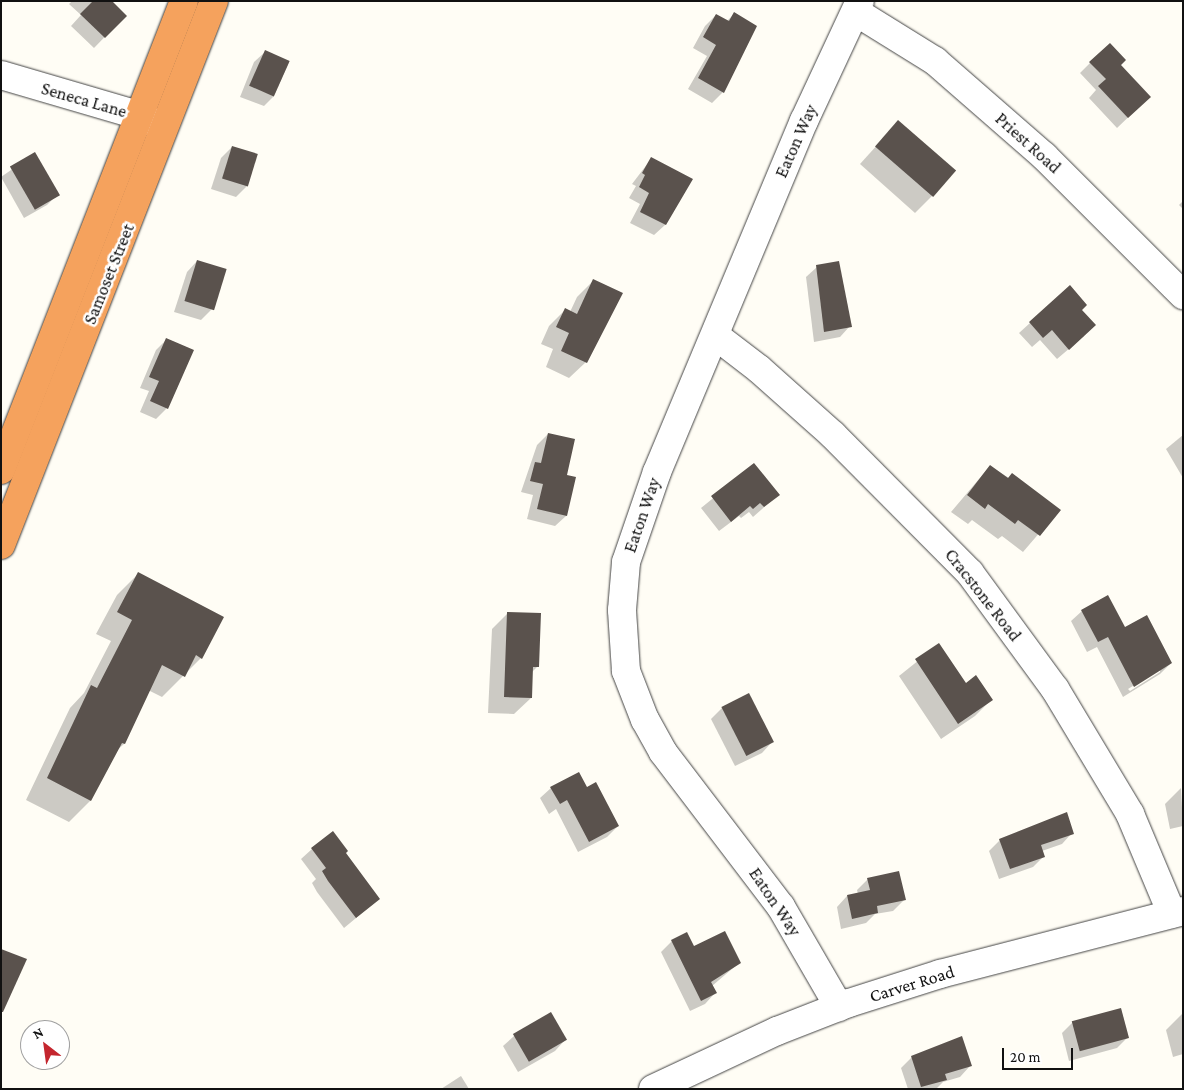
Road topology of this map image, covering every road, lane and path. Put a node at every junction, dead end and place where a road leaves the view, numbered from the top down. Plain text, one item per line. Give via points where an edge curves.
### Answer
1 (184, 1) edge
2 (214, 1) edge
3 (858, 7) edge
4 (1, 75) edge
5 (141, 116) junction
6 (166, 130) junction
7 (1183, 295) edge
8 (716, 336) junction
9 (1, 470) edge
10 (1, 545) edge
11 (1178, 912) edge
12 (839, 1007) junction
13 (652, 1089) edge

1 - 5 highway, Samoset Street
2 - 6 highway, Samoset Street
3 - 7 street, Priest Road via 935,60 1044,156
3 - 8 street, Eaton Way via 804,121
4 - 5 street, Seneca Lane
5 - 6 street, Seneca Lane
5 - 9 highway, Samoset Street
6 - 10 highway, Samoset Street
8 - 11 street, Cracstone Road via 833,435 970,574 1055,689 1130,814
8 - 12 street, Eaton Way via 657,472 626,562 622,610 626,671 645,720 663,752 781,907
11 - 12 street, Carver Road via 940,974
12 - 13 street, Carver Road via 706,1062

